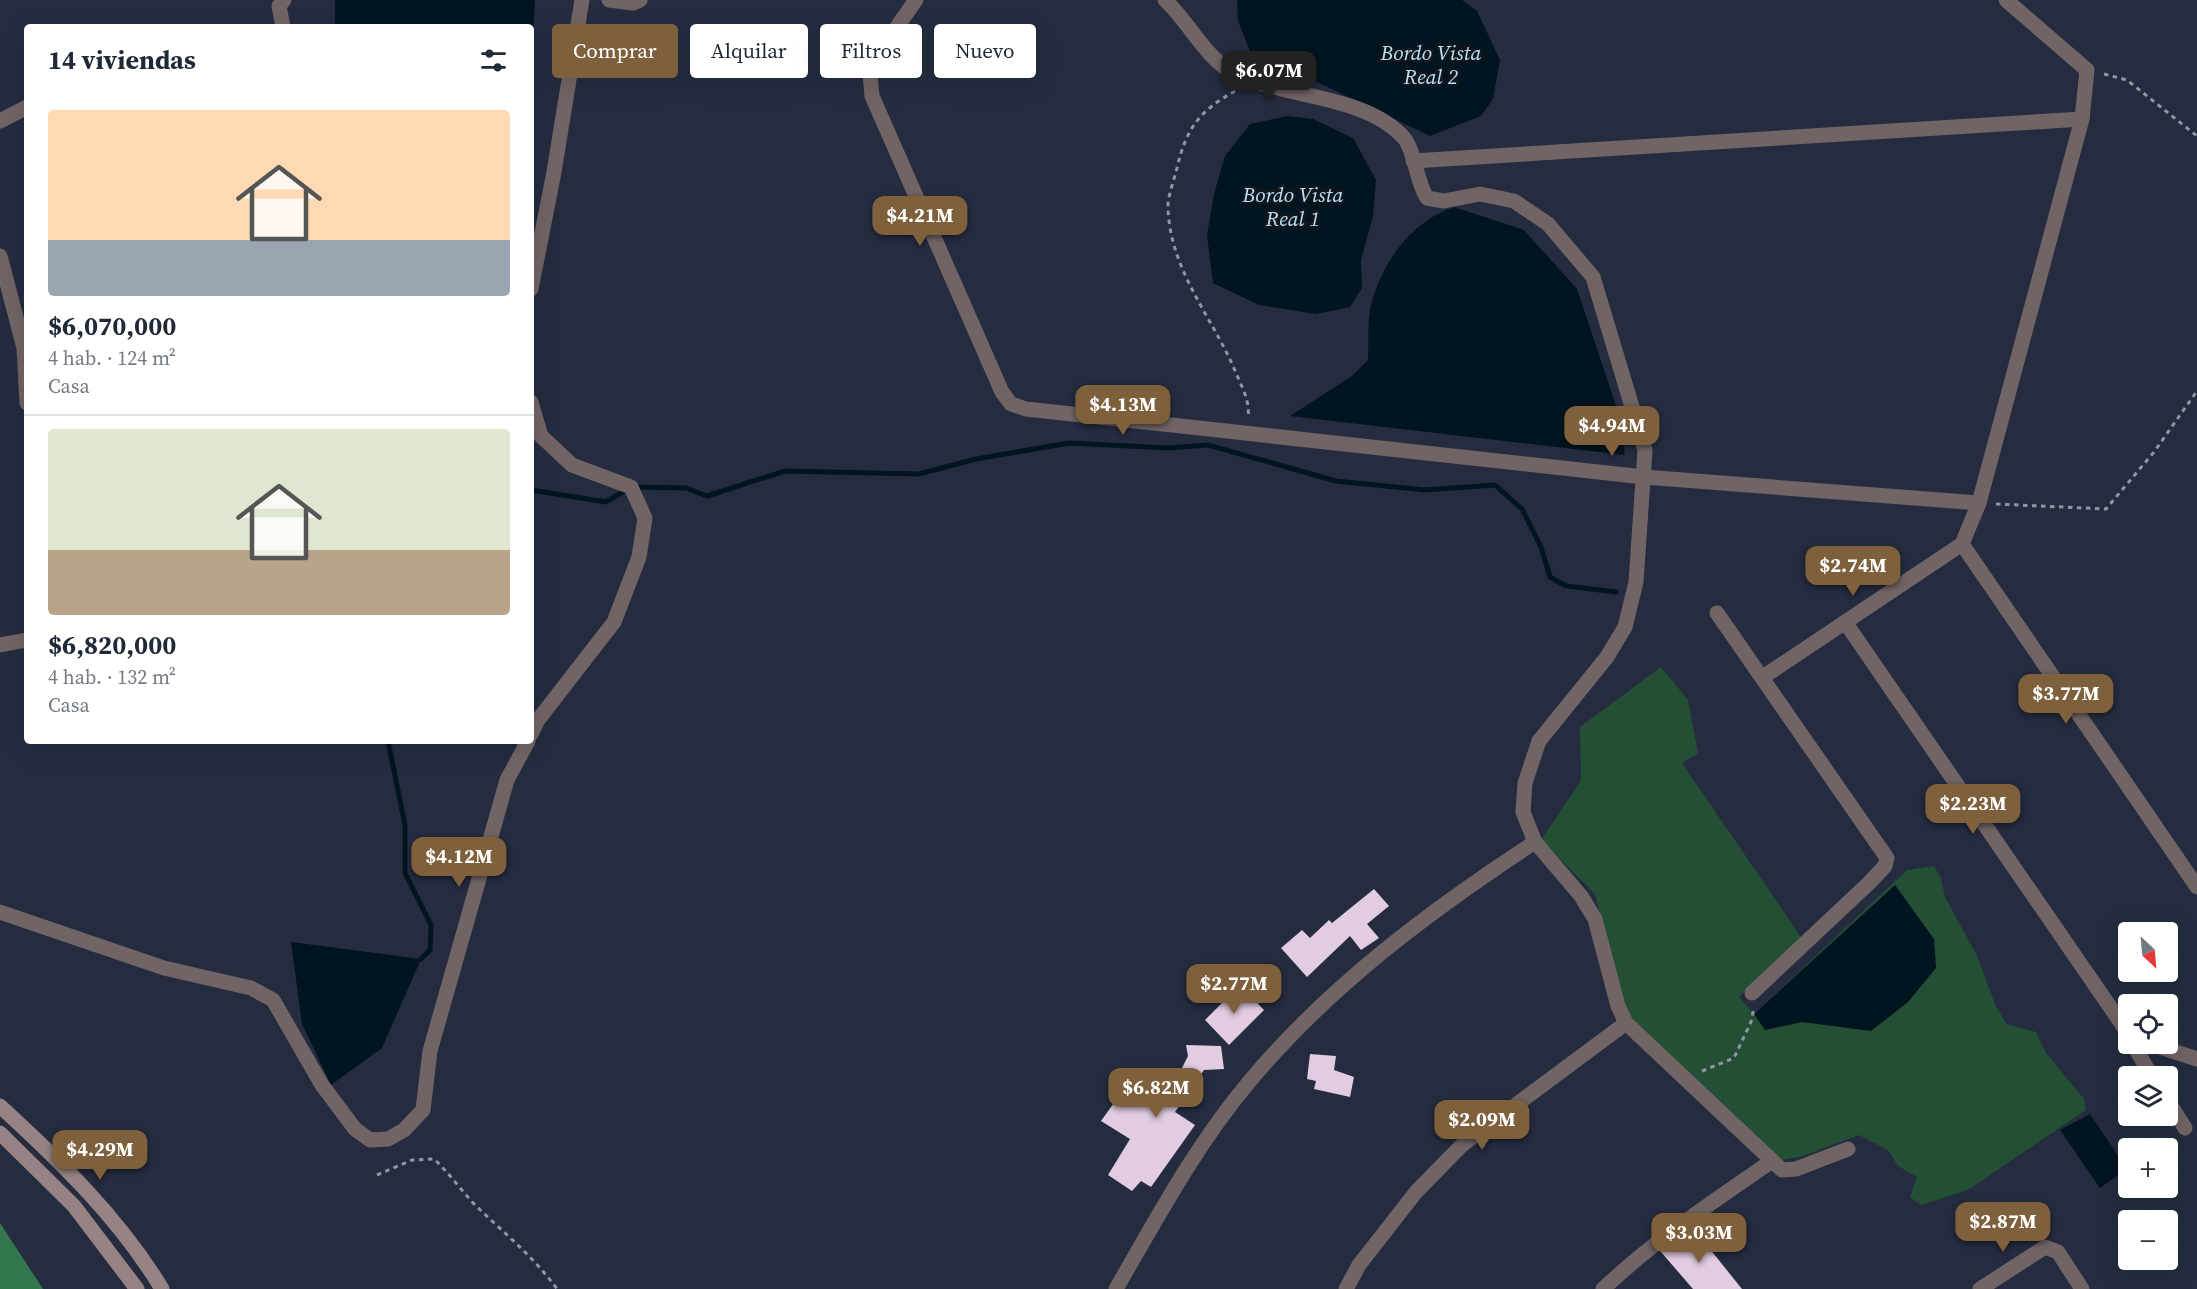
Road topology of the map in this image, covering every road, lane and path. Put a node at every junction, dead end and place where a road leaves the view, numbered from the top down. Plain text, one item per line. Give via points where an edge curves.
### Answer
1 (284, 0) edge
2 (582, 0) edge
3 (609, 0) edge
4 (640, 0) edge
5 (916, 0) edge
6 (1165, 0) edge
7 (2006, 0) edge
8 (282, 24) edge
9 (2087, 70) junction
10 (1255, 81) junction
11 (24, 109) edge
12 (2082, 119) junction
13 (0, 121) edge
14 (2197, 136) edge
15 (1413, 161) junction
16 (0, 256) edge
17 (534, 274) edge
18 (24, 348) edge
19 (2197, 391) edge
20 (534, 412) edge
21 (1249, 415) dead end
22 (1644, 477) junction
23 (1979, 503) junction
24 (1962, 544) junction
25 (1717, 613) dead end
26 (1845, 622) junction
27 (24, 641) edge
28 (0, 645) edge
29 (1763, 677) junction
30 (534, 728) edge
31 (526, 744) edge
32 (1535, 842) junction
33 (2197, 887) edge
34 (0, 912) edge
35 (1752, 993) joint
36 (2118, 1018) edge
37 (1626, 1023) junction
38 (2178, 1053) edge
39 (2197, 1059) edge
40 (1691, 1084) junction
41 (0, 1106) edge
42 (2178, 1116) edge
43 (2186, 1128) dead end
44 (0, 1133) edge
45 (1848, 1149) dead end
46 (1773, 1161) junction
47 (377, 1175) dead end
48 (137, 1289) edge
49 (162, 1289) edge
50 (556, 1289) edge
51 (1116, 1289) edge
52 (1346, 1289) edge
53 (1603, 1289) edge
54 (1980, 1289) edge
55 (2082, 1289) edge

1 - 8 street via 279,6
2 - 17 street
3 - 4 street
5 - 22 street via 879,52 870,75 872,96 1002,392 1011,404 1026,409
6 - 10 street via 1216,59
7 - 9 street
9 - 12 street
9 - 14 path via 2127,80
10 - 15 street via 1373,115 1405,139
10 - 21 path via 1220,100 1193,124 1184,140 1168,203 1174,245 1186,281 1227,350 1247,398
11 - 13 street
12 - 15 street
12 - 23 street
15 - 22 street via 1427,198 1444,201 1480,194 1514,201 1548,224 1593,277 1645,450
16 - 18 street
19 - 23 path via 2154,452 2106,509
20 - 30 street via 541,436 572,465 631,487 645,518 639,556 614,622
22 - 23 street
22 - 32 street via 1636,582 1625,627 1607,657 1539,741 1525,783 1523,812
23 - 24 street
24 - 26 street
24 - 33 street
25 - 29 street
26 - 29 street
26 - 36 street
27 - 28 street
29 - 35 street via 1887,858 1885,866 1869,883
31 - 34 street via 507,780 430,1051 423,1110 404,1130 388,1139 370,1140 355,1129 322,1084 273,1000 250,987 164,968
32 - 37 street via 1581,896 1594,919
32 - 51 street via 1424,919 1364,967 1249,1082 1181,1176
35 - 40 path via 1751,1022 1734,1059 1704,1069
37 - 40 street
37 - 52 street via 1462,1145 1416,1192 1359,1265
38 - 39 street
40 - 46 street
41 - 49 street via 90,1194
42 - 43 street
44 - 48 street via 74,1206
45 - 46 street via 1796,1169 1782,1170
46 - 53 street via 1682,1223
47 - 50 path via 412,1160 434,1159 473,1203 543,1270
54 - 55 street via 2045,1247 2058,1252

